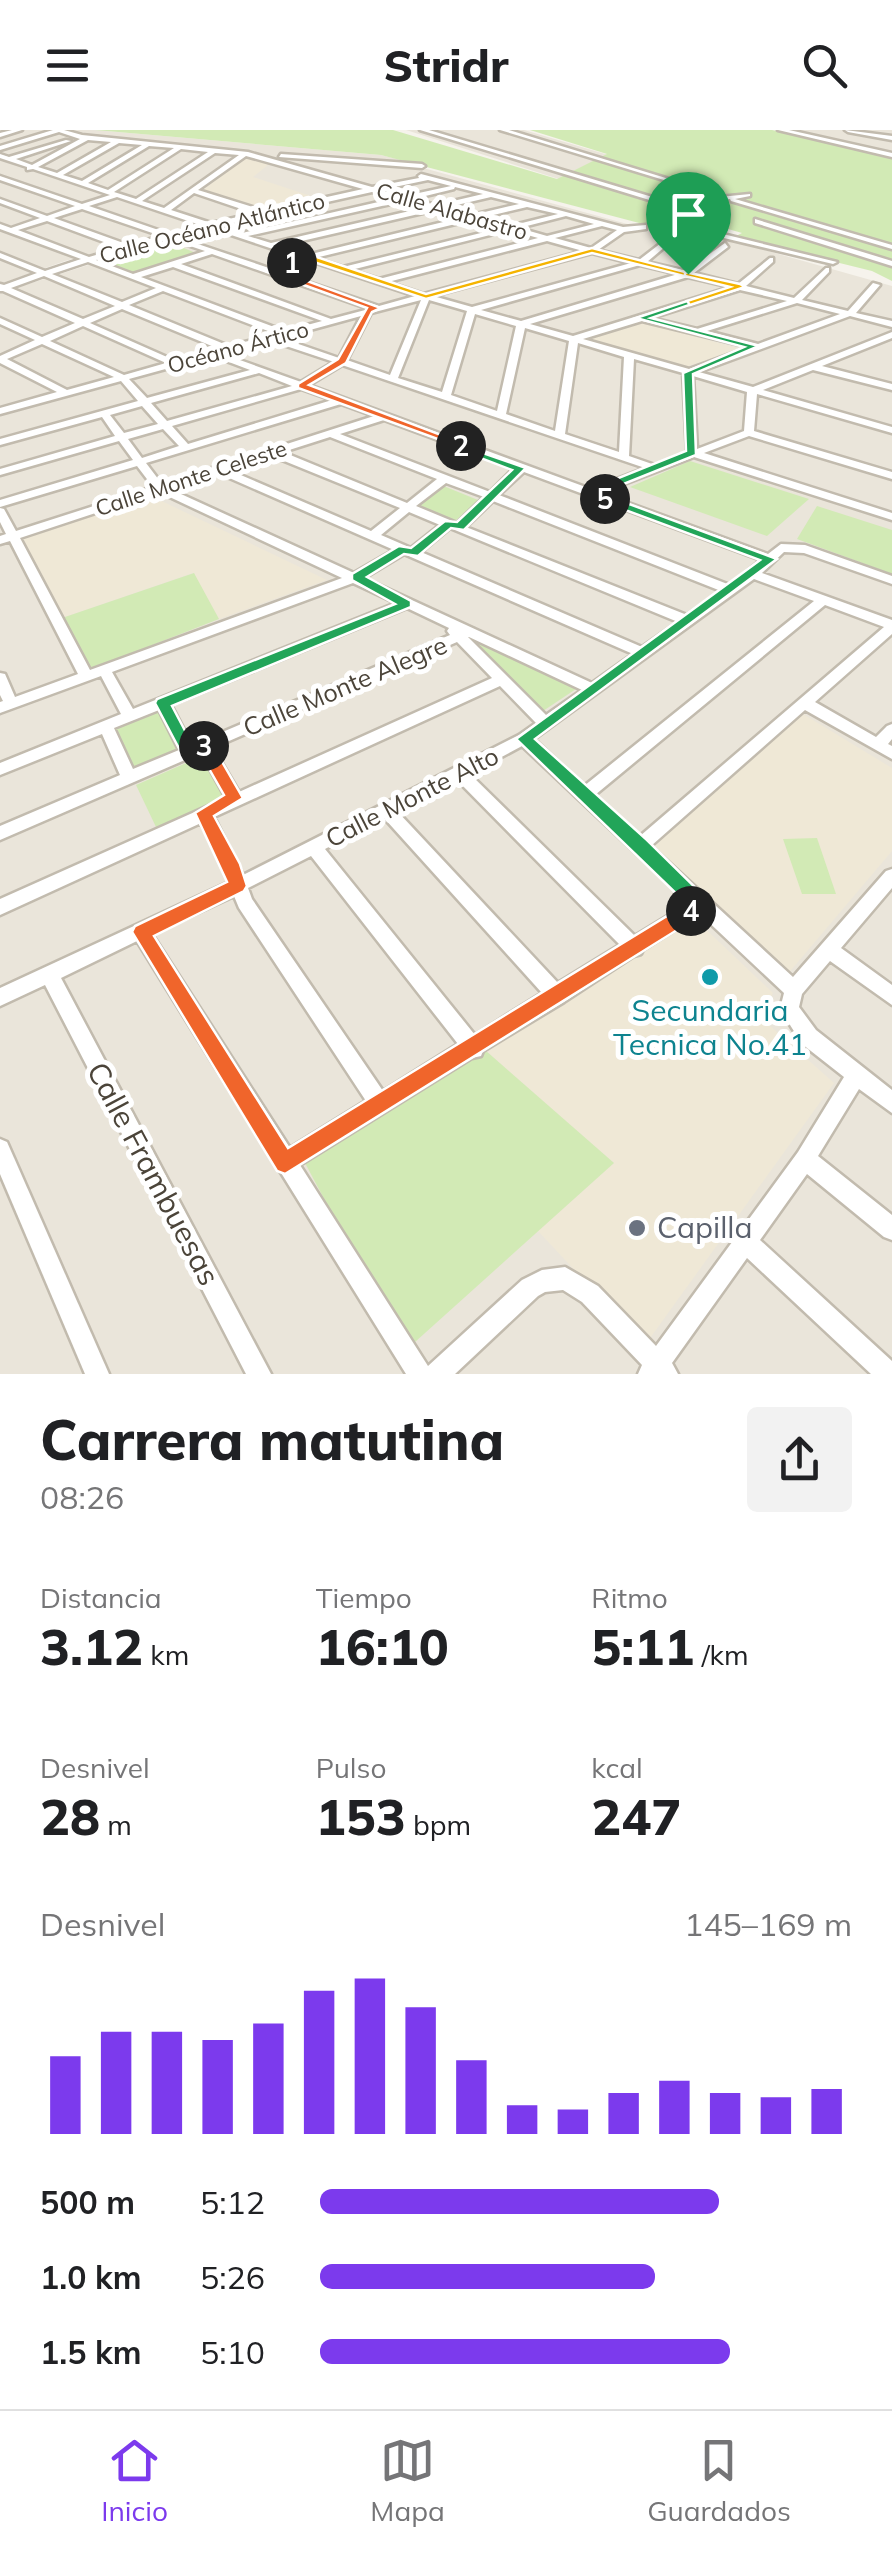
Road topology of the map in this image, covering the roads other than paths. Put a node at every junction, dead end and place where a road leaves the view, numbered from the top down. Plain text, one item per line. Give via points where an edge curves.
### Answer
1 (18, 130) edge
2 (59, 130) edge
3 (459, 130) edge
4 (503, 130) edge
5 (782, 130) edge
6 (830, 130) edge
7 (848, 130) edge
8 (420, 131) edge
9 (791, 131) edge
10 (520, 134) junction
11 (0, 135) edge
12 (83, 135) edge
13 (892, 138) edge
14 (827, 140) junction
15 (116, 141) junction
16 (149, 144) junction
17 (504, 144) junction
18 (0, 148) edge
19 (180, 148) junction
20 (211, 148) junction
21 (245, 154) junction
22 (892, 155) edge
23 (0, 156) edge
24 (10, 159) junction
25 (362, 162) junction
26 (562, 162) junction
27 (374, 164) junction
28 (422, 166) dead end
29 (33, 167) junction
30 (545, 168) junction
31 (394, 169) junction
32 (312, 172) junction
33 (378, 173) dead end
34 (57, 175) junction
35 (360, 177) dead end
36 (427, 178) junction
37 (666, 179) junction
38 (4, 180) edge
39 (472, 180) dead end
40 (343, 181) junction
41 (82, 183) junction
42 (636, 185) junction
43 (0, 186) edge
44 (459, 186) junction
45 (374, 189) junction
46 (194, 191) junction
47 (114, 193) junction
48 (492, 195) junction
49 (714, 195) junction
50 (748, 196) dead end
51 (406, 198) junction
52 (730, 199) junction
53 (0, 200) edge
54 (137, 201) junction
55 (526, 204) junction
56 (84, 206) junction
57 (438, 208) junction
58 (578, 208) dead end
59 (166, 210) junction
60 (260, 212) junction
61 (778, 213) junction
62 (565, 214) junction
63 (473, 217) junction
64 (50, 219) junction
65 (208, 224) junction
66 (602, 224) junction
67 (509, 228) junction
68 (623, 229) junction
69 (0, 230) edge
70 (12, 230) junction
71 (642, 230) dead end
72 (241, 235) junction
73 (167, 236) junction
74 (548, 238) junction
75 (41, 242) junction
76 (274, 245) junction
77 (725, 245) dead end
78 (126, 247) junction
79 (892, 247) edge
80 (592, 250) junction
81 (0, 251) edge
82 (212, 252) junction
83 (308, 257) junction
84 (86, 259) junction
85 (770, 260) dead end
86 (642, 262) junction
87 (174, 264) junction
88 (892, 264) edge
89 (344, 269) junction
90 (272, 272) junction
91 (44, 273) junction
92 (688, 274) junction
93 (134, 276) junction
94 (380, 281) junction
95 (876, 286) dead end
96 (1, 287) edge
97 (740, 287) junction
98 (162, 288) junction
99 (426, 297) junction
100 (796, 301) junction
101 (123, 305) junction
102 (372, 309) junction
103 (472, 310) junction
104 (851, 313) junction
105 (640, 318) junction
106 (0, 321) edge
107 (85, 322) junction
108 (329, 322) junction
109 (520, 324) junction
110 (892, 324) edge
111 (699, 332) junction
112 (284, 334) junction
113 (892, 335) edge
114 (272, 338) junction
115 (42, 340) junction
116 (574, 340) junction
117 (754, 346) junction
118 (228, 349) junction
119 (213, 354) junction
120 (629, 356) junction
121 (0, 359) edge
122 (342, 361) junction
123 (176, 364) junction
124 (810, 366) junction
125 (256, 371) junction
126 (688, 373) junction
127 (892, 377) edge
128 (124, 378) junction
129 (394, 378) junction
130 (878, 383) junction
131 (301, 386) junction
132 (892, 387) edge
133 (752, 390) junction
134 (66, 393) junction
135 (446, 395) junction
136 (340, 401) junction
137 (144, 402) junction
138 (2, 409) edge
139 (104, 413) junction
140 (501, 414) junction
141 (383, 417) junction
142 (164, 424) junction
143 (892, 430) edge
144 (329, 434) junction
145 (750, 434) junction
146 (560, 436) junction
147 (123, 437) junction
148 (0, 442) edge
149 (186, 448) junction
150 (272, 452) junction
151 (692, 453) junction
152 (624, 457) junction
153 (139, 462) junction
154 (652, 467) junction
155 (520, 468) junction
156 (217, 469) junction
157 (0, 472) edge
158 (892, 476) edge
159 (444, 479) junction
160 (159, 488) junction
161 (590, 493) junction
162 (490, 496) junction
163 (409, 507) junction
164 (0, 508) edge
165 (892, 517) edge
166 (454, 525) junction
167 (372, 536) junction
168 (7, 537) edge
169 (408, 551) junction
170 (770, 559) junction
171 (752, 574) junction
172 (357, 577) junction
173 (892, 580) edge
174 (731, 590) junction
175 (824, 600) junction
176 (406, 604) junction
177 (688, 621) junction
178 (892, 626) edge
179 (464, 635) junction
180 (642, 653) junction
181 (104, 670) junction
182 (86, 676) junction
183 (0, 678) edge
184 (501, 680) junction
185 (594, 690) junction
186 (163, 703) junction
187 (806, 704) junction
188 (6, 706) edge
189 (129, 716) junction
190 (546, 724) junction
191 (106, 726) junction
192 (892, 730) edge
193 (524, 739) junction
194 (196, 749) junction
195 (885, 749) edge
196 (0, 769) edge
197 (460, 772) junction
198 (130, 777) junction
199 (586, 793) junction
200 (234, 798) junction
201 (387, 811) junction
202 (203, 813) junction
203 (0, 833) edge
204 (641, 845) junction
205 (314, 847) junction
206 (892, 876) edge
207 (238, 886) junction
208 (885, 899) edge
209 (700, 905) junction
210 (0, 907) edge
211 (142, 932) junction
212 (634, 948) junction
213 (830, 950) junction
214 (49, 974) junction
215 (794, 990) junction
216 (558, 996) junction
217 (892, 996) edge
218 (0, 997) edge
219 (474, 1048) junction
220 (856, 1074) junction
221 (892, 1102) edge
222 (382, 1105) junction
223 (0, 1150) edge
224 (805, 1159) junction
225 (285, 1163) junction
226 (892, 1229) edge
227 (746, 1242) junction
228 (658, 1371) edge
229 (97, 1374) edge
230 (259, 1374) edge
231 (420, 1374) edge
232 (437, 1374) edge
233 (889, 1374) edge

1 - 11 street
2 - 12 street
2 - 18 street
3 - 17 street
4 - 10 street
5 - 9 street
6 - 14 street
7 - 13 street
8 - 30 street
9 - 14 street
10 - 17 street
10 - 37 street
12 - 15 street
12 - 24 street
12 - 29 street
14 - 22 street
15 - 16 street
15 - 34 street
16 - 19 street
16 - 41 street
17 - 26 street
19 - 20 street
19 - 47 street
20 - 21 street
20 - 54 street
21 - 25 street
21 - 32 street, Calle Alabastro
21 - 46 street
23 - 24 street
24 - 29 street
25 - 27 street
25 - 32 street
26 - 30 street
26 - 42 street
27 - 28 street
27 - 31 street
29 - 34 street
29 - 38 street
30 - 49 street via 660,208 684,208
31 - 33 street
31 - 36 street
32 - 40 street, Calle Alabastro
34 - 41 street
35 - 40 street
36 - 44 street
36 - 45 street, Calle Océano Atlántico
37 - 42 street
37 - 49 street
38 - 43 street
38 - 56 street
39 - 44 street
40 - 45 street, Calle Alabastro
41 - 47 street
42 - 49 street via 675,197
44 - 48 street
44 - 51 street
45 - 51 street, Calle Alabastro
45 - 60 street, Calle Océano Atlántico
46 - 59 street
46 - 60 street
47 - 54 street
47 - 56 street
48 - 55 street
48 - 57 street
49 - 52 street
50 - 52 street
51 - 57 street, Calle Alabastro
51 - 72 street
52 - 61 street
53 - 64 street
54 - 59 street
55 - 62 street
55 - 63 street
56 - 64 street
56 - 73 street
57 - 63 street, Calle Alabastro
57 - 76 street
58 - 62 street
59 - 65 street
60 - 65 street, Calle Océano Atlántico
61 - 79 street
61 - 88 street via 757,220
62 - 66 street
62 - 67 street
63 - 67 street, Calle Alabastro
63 - 83 street
64 - 70 street
64 - 78 street
65 - 72 street
65 - 73 street, Calle Océano Atlántico
66 - 68 street
66 - 74 street
67 - 74 street, Calle Alabastro
67 - 89 street
68 - 71 street
68 - 80 street
69 - 70 street
70 - 75 street
72 - 76 street
73 - 78 street, Calle Océano Atlántico
73 - 82 street
74 - 80 street, Calle Alabastro
74 - 94 street
75 - 81 street
75 - 84 street
76 - 83 street
77 - 92 street
78 - 84 street, Calle Océano Atlántico
80 - 86 street, Calle Alabastro
80 - 99 street, Océano Ártico
81 - 91 street
82 - 87 street
82 - 90 street
83 - 89 street
83 - 90 street
84 - 91 street, Calle Océano Atlántico
84 - 93 street
85 - 97 street
86 - 92 street, Calle Alabastro
86 - 100 street via 686,226 830,266
86 - 103 street
87 - 93 street
87 - 108 street
89 - 94 street
90 - 102 street
91 - 96 street, Calle Océano Atlántico
91 - 101 street
92 - 97 street, Calle Alabastro
92 - 109 street
93 - 98 street
94 - 99 street
95 - 104 street
96 - 107 street
97 - 100 street, Calle Alabastro
97 - 105 street
98 - 101 street
98 - 112 street
99 - 102 street, Océano Ártico
99 - 103 street
99 - 129 street
100 - 104 street, Calle Alabastro
100 - 111 street
101 - 107 street
101 - 118 street
102 - 108 street, Océano Ártico
102 - 122 street
103 - 109 street
103 - 135 street
104 - 110 street, Calle Alabastro
104 - 117 street
105 - 111 street
105 - 116 street
106 - 115 street
107 - 115 street
107 - 123 street
108 - 112 street, Océano Ártico
109 - 116 street
109 - 140 street
111 - 117 street
112 - 114 street, Océano Ártico
113 - 124 street
114 - 118 street, Océano Ártico
114 - 122 street
115 - 121 street
115 - 128 street
116 - 120 street
116 - 146 street
117 - 126 street
118 - 119 street, Océano Ártico
119 - 123 street, Océano Ártico
119 - 125 street
120 - 126 street
120 - 152 street
121 - 134 street
122 - 129 street
122 - 131 street
123 - 128 street, Océano Ártico
124 - 130 street
124 - 133 street
125 - 131 street
125 - 137 street
126 - 133 street
126 - 151 street
127 - 130 street
128 - 134 street, Océano Ártico
128 - 137 street
129 - 135 street
130 - 132 street
131 - 136 street
131 - 142 street
133 - 143 street
133 - 145 street
134 - 138 street, Océano Ártico
135 - 140 street
136 - 141 street
136 - 149 street
137 - 139 street
137 - 142 street
139 - 147 street
139 - 148 street
140 - 146 street
141 - 144 street, Calle Monte Celeste
141 - 155 street
142 - 147 street
142 - 149 street
144 - 150 street, Calle Monte Celeste
144 - 159 street
145 - 151 street
145 - 158 street
146 - 152 street
147 - 153 street
147 - 157 street
149 - 153 street
150 - 156 street, Calle Monte Celeste
150 - 163 street
151 - 154 street
151 - 165 street
152 - 154 street
153 - 160 street
153 - 164 street
154 - 161 street
155 - 161 street
155 - 162 street
156 - 160 street, Calle Monte Celeste
156 - 167 street
159 - 162 street
159 - 163 street
160 - 168 street, Calle Monte Celeste
160 - 172 street
161 - 170 street
162 - 166 street
162 - 174 street
163 - 166 street
163 - 167 street
164 - 168 street
166 - 169 street
166 - 177 street
167 - 169 street
168 - 182 street
169 - 172 street
169 - 180 street
170 - 171 street, Calle Monte Alto
170 - 173 street, Calle Monte Alto via 792,547
171 - 174 street, Calle Monte Alto
171 - 175 street
172 - 176 street
172 - 181 street
174 - 177 street, Calle Monte Alto
175 - 178 street
175 - 199 street
176 - 179 street
176 - 186 street
177 - 180 street, Calle Monte Alto
178 - 187 street
179 - 184 street
179 - 185 street
179 - 194 street, Calle Monte Alegre
180 - 185 street, Calle Monte Alto
181 - 182 street
181 - 189 street
182 - 188 street
183 - 188 street
184 - 190 street
184 - 200 street
185 - 190 street, Calle Monte Alto
186 - 189 street
186 - 194 street
187 - 195 street
187 - 204 street
189 - 191 street
190 - 193 street, Calle Monte Alto
191 - 196 street
191 - 198 street
192 - 195 street
193 - 197 street, Calle Monte Alto
193 - 199 street
194 - 198 street, Calle Monte Alegre
194 - 200 street
197 - 201 street, Calle Monte Alto
197 - 212 street
198 - 203 street, Calle Monte Alegre
199 - 204 street
200 - 202 street
201 - 205 street, Calle Monte Alto
201 - 216 street
202 - 207 street
202 - 210 street
204 - 209 street
205 - 207 street, Calle Monte Alto
205 - 219 street
206 - 208 street
207 - 211 street, Calle Monte Alto
207 - 222 street
208 - 213 street
209 - 212 street
209 - 215 street
211 - 214 street, Calle Monte Alto
211 - 225 street
212 - 216 street
213 - 215 street
213 - 217 street
214 - 218 street, Calle Monte Alto
214 - 230 street, Calle Frambuesas
215 - 220 street via 792,1018
216 - 219 street
219 - 222 street
220 - 221 street
220 - 224 street
222 - 225 street
223 - 229 street
224 - 226 street
224 - 227 street
225 - 231 street
227 - 228 street
227 - 233 street
228 - 232 street via 590,1294 554,1278 520,1295

